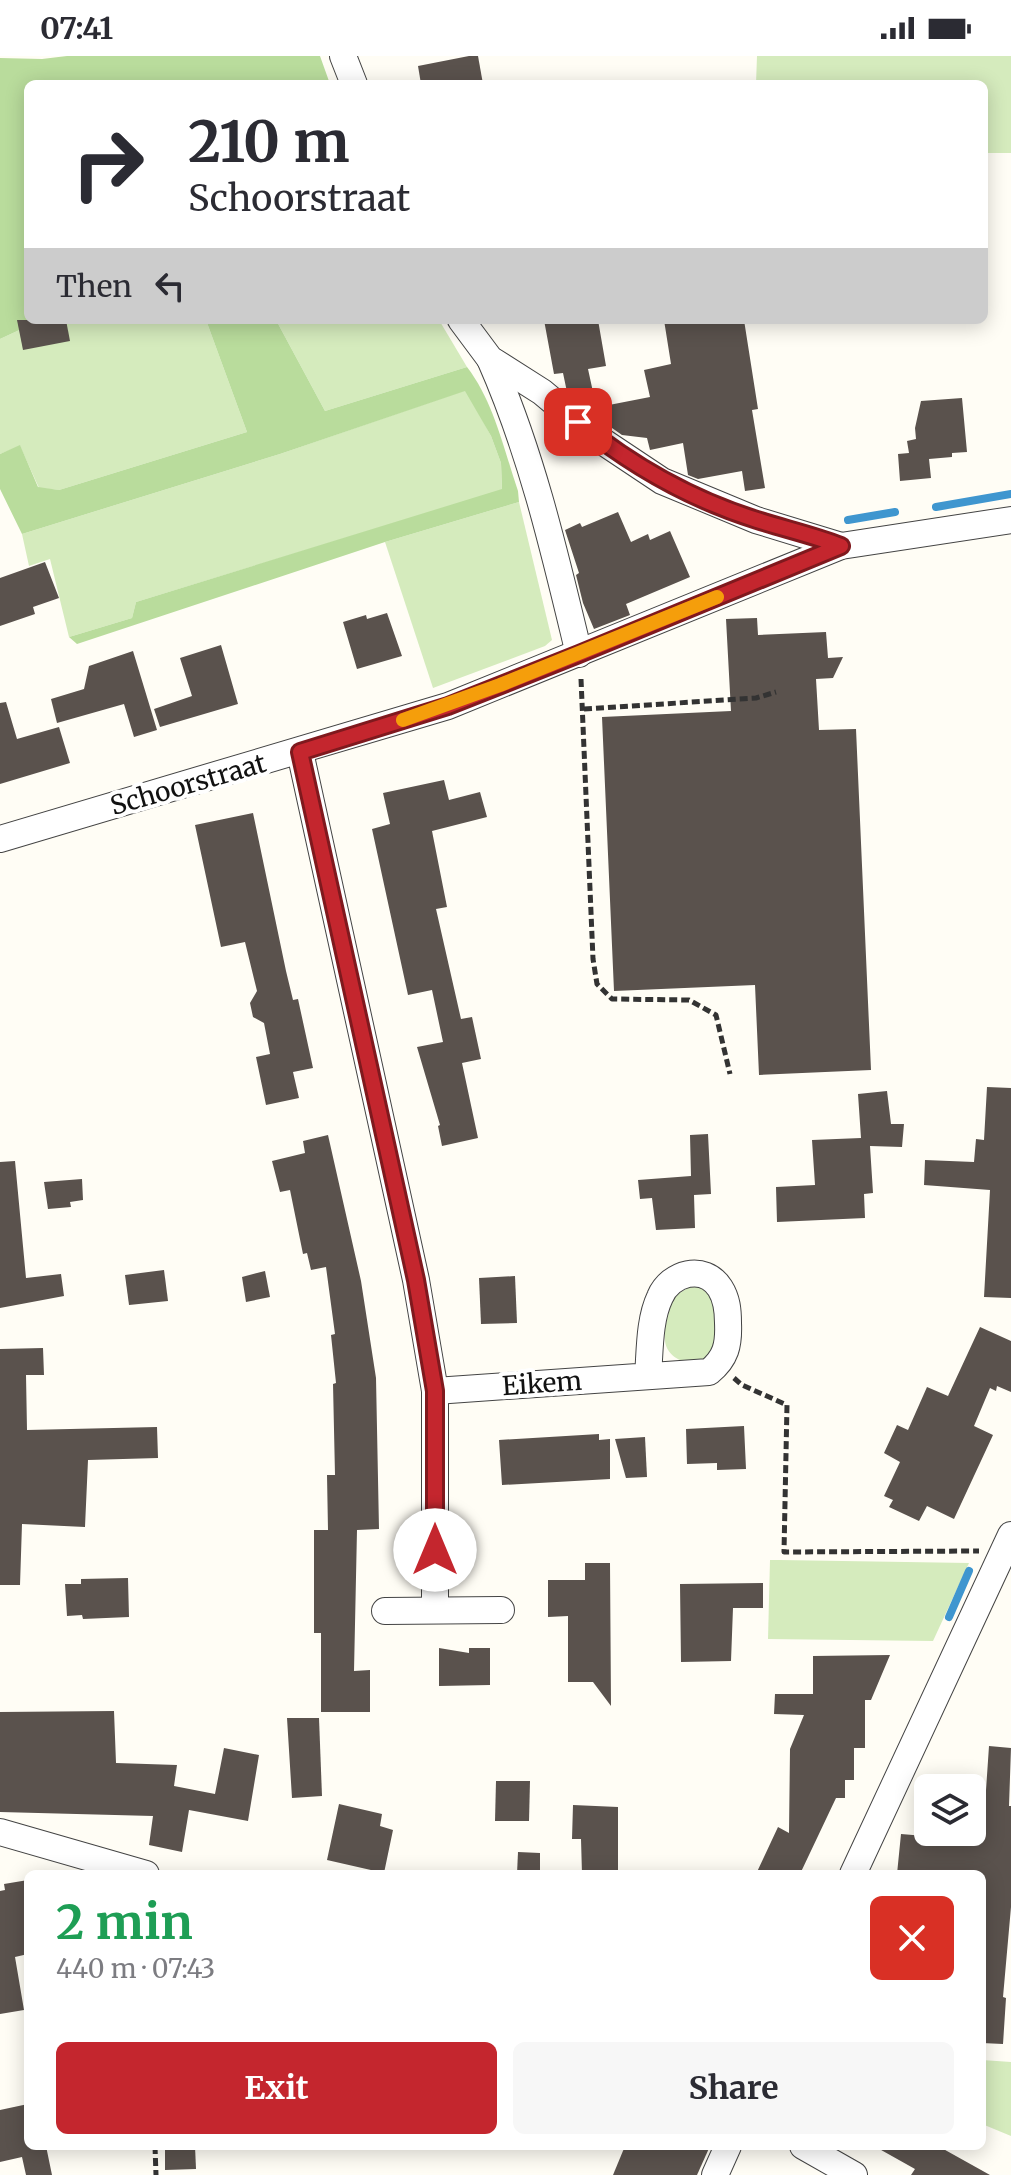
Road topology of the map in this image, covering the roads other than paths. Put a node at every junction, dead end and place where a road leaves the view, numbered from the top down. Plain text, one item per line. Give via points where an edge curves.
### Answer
1 (343, 56) edge
2 (352, 80) edge
3 (464, 324) edge
4 (490, 359) junction
5 (1011, 520) edge
6 (841, 546) junction
7 (579, 654) junction
8 (300, 752) junction
9 (0, 839) edge
10 (648, 1376) junction
11 (435, 1391) junction
12 (1007, 1543) edge
13 (435, 1610) junction
14 (501, 1610) dead end
15 (385, 1611) dead end
16 (0, 1832) edge
17 (132, 1870) edge
18 (855, 1870) edge
19 (726, 2150) edge
20 (810, 2150) edge
21 (715, 2175) edge
22 (854, 2175) edge

1 - 2 street
3 - 4 street
4 - 6 street via 662,481 756,520
4 - 7 street via 545,512
5 - 6 street, Schoorstraat
6 - 7 street, Schoorstraat
7 - 8 street, Schoorstraat via 448,706
8 - 9 street, Schoorstraat
8 - 11 street via 416,1280
10 - 10 street, Eikem via 709,1372 725,1356 728,1304 719,1285 706,1276 679,1276 659,1299
10 - 11 street, Eikem
11 - 13 street
12 - 18 street
13 - 14 street
13 - 15 street
16 - 17 street
19 - 21 street
20 - 22 street

